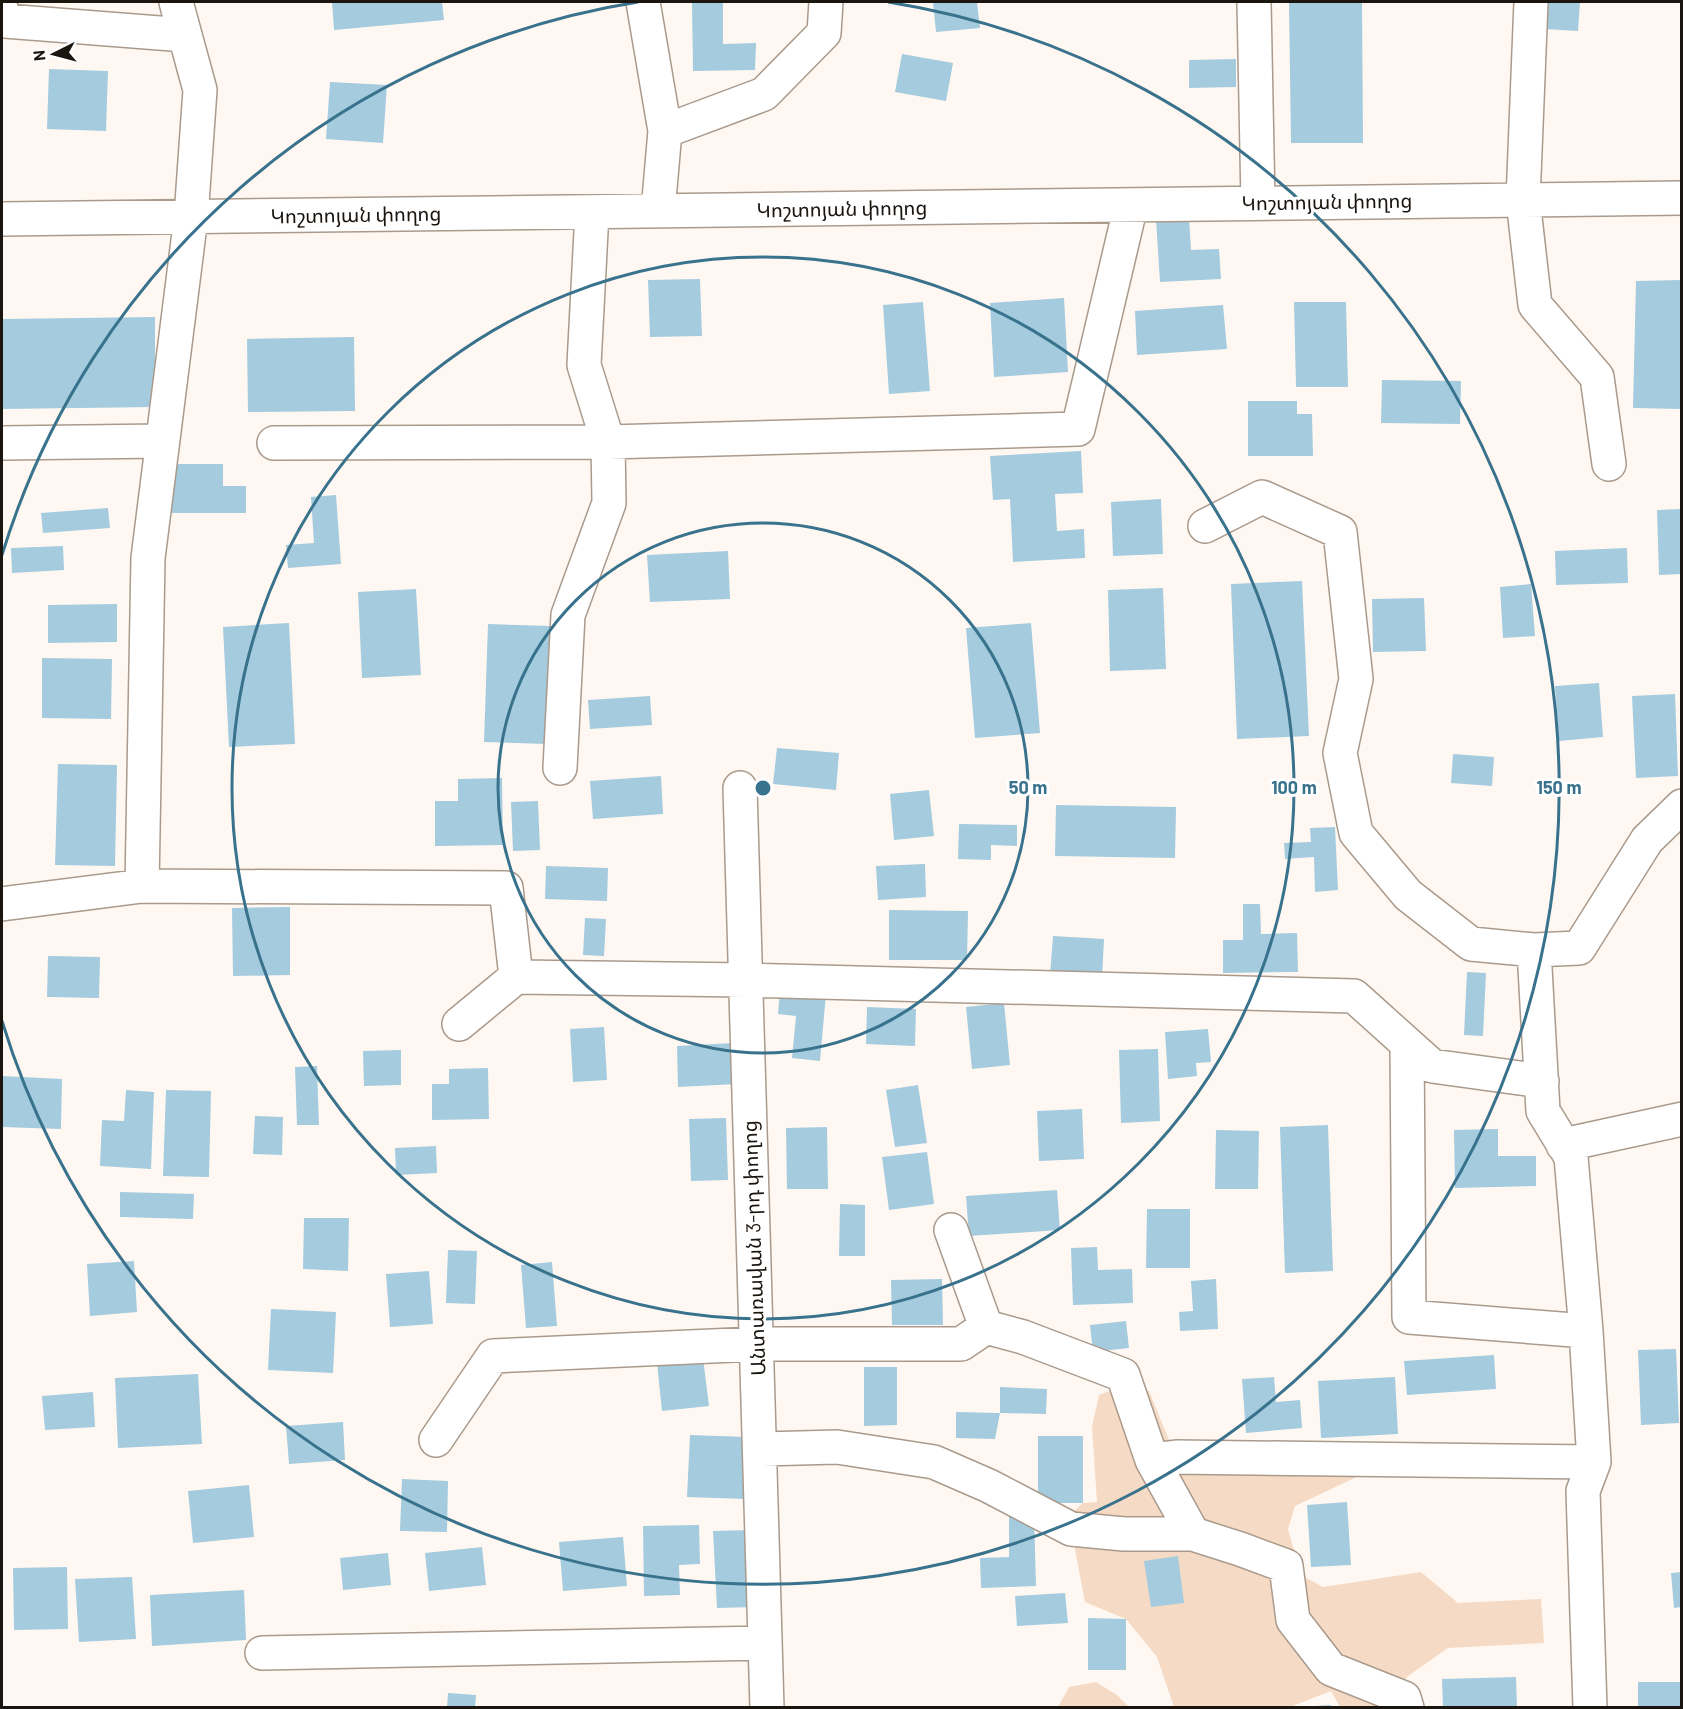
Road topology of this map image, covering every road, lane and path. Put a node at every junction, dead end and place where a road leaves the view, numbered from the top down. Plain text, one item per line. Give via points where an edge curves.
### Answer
1 (176, 2) edge
2 (644, 2) edge
3 (826, 2) edge
4 (1254, 2) edge
5 (1531, 2) edge
6 (2, 11) edge
7 (185, 35) junction
8 (665, 131) junction
9 (1682, 198) edge
10 (1523, 200) junction
11 (1258, 203) junction
12 (1131, 205) junction
13 (658, 211) junction
14 (592, 212) junction
15 (191, 217) junction
16 (2, 219) edge
17 (162, 441) junction
18 (273, 442) dead end
19 (608, 442) junction
20 (2, 443) edge
21 (1609, 464) dead end
22 (1205, 526) dead end
23 (560, 768) dead end
24 (740, 788) dead end
25 (1682, 806) edge
26 (142, 886) junction
27 (2, 904) edge
28 (1534, 951) junction
29 (516, 977) junction
30 (746, 980) junction
31 (459, 1024) dead end
32 (1407, 1044) junction
33 (1542, 1081) junction
34 (1682, 1119) edge
35 (1563, 1145) junction
36 (951, 1230) dead end
37 (986, 1327) junction
38 (1586, 1331) junction
39 (756, 1344) junction
40 (436, 1440) dead end
41 (760, 1449) junction
42 (1152, 1460) junction
43 (1594, 1462) junction
44 (1193, 1534) junction
45 (765, 1643) junction
46 (262, 1653) dead end
47 (767, 1707) edge
48 (1407, 1707) edge
49 (1590, 1707) edge

1 - 7 street
2 - 8 street
3 - 8 street via 824,33 764,94
4 - 11 street
5 - 10 street
6 - 7 street via 5,21
7 - 15 street via 200,90
8 - 13 street
9 - 10 street, Կոշտոյան փողոց
10 - 11 street, Կոշտոյան փողոց
10 - 21 street via 1535,305 1597,377
11 - 12 street, Կոշտոյան փողոց
12 - 13 street, Կոշտոյան փողոց
12 - 19 street via 1078,429
13 - 14 street, Կոշտոյան փողոց
14 - 15 street, Կոշտոյան փողոց
14 - 19 street via 584,365
15 - 16 street, Կոշտոյան փողոց
15 - 17 street
17 - 20 street
17 - 26 street via 148,558
18 - 19 street
19 - 23 street via 609,503 568,615
22 - 28 street via 1262,497 1340,532 1356,679 1341,753 1356,833 1408,895 1471,944
24 - 30 street, Անտառավան 3-րդ փողոց
25 - 28 street via 1647,840 1579,948
26 - 27 street
26 - 29 street via 507,888
28 - 33 street
29 - 30 street
29 - 31 street
30 - 32 street via 1354,996
30 - 39 street, Անտառավան 3-րդ փողոց
32 - 33 street via 1432,1066
32 - 38 street via 1409,1317
33 - 35 street via 1544,1111
34 - 35 street
35 - 38 street via 1571,1157
36 - 37 street
37 - 39 street via 961,1344
37 - 42 street via 1123,1375
38 - 43 street
39 - 40 street via 493,1356
39 - 41 street, Անտառավան 3-րդ փողոց
41 - 44 street via 837,1447 934,1462 1071,1529
41 - 45 street, Անտառավան 3-րդ փողոց
42 - 43 street via 1176,1457
42 - 44 street
43 - 49 street via 1583,1491
44 - 48 street via 1286,1566 1293,1620 1331,1669 1404,1698
45 - 46 street
45 - 47 street, Անտառավան 3-րդ փողոց

